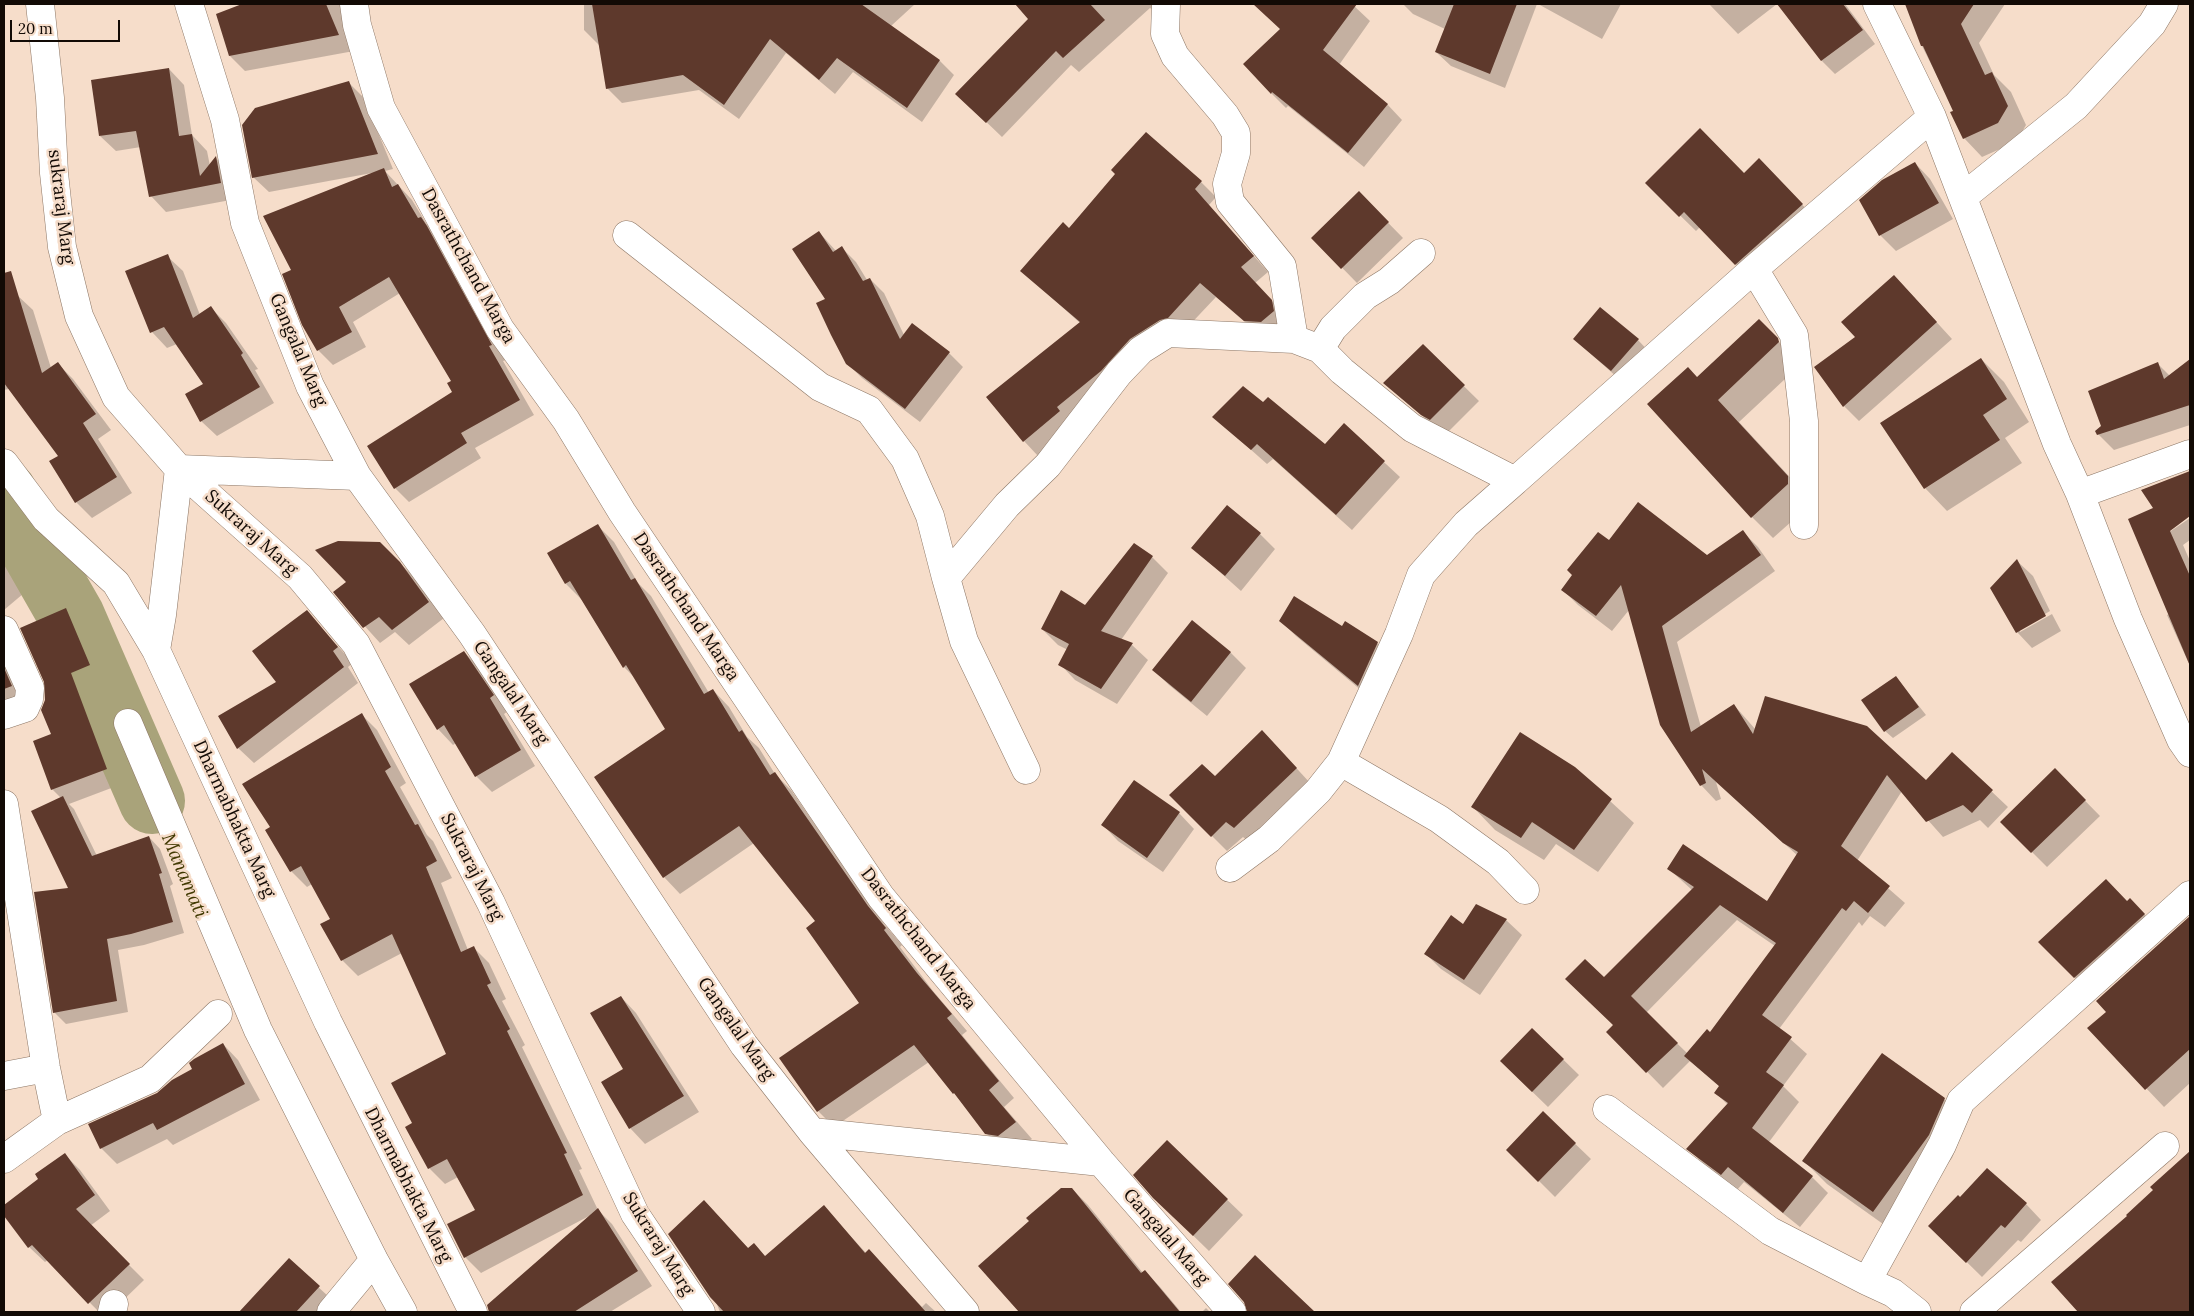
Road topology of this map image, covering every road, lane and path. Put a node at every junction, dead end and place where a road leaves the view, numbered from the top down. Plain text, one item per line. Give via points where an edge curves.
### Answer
1 (40, 4) edge
2 (189, 4) edge
3 (354, 4) edge
4 (1166, 4) edge
5 (1877, 4) edge
6 (2164, 4) edge
7 (1932, 117) junction
8 (1963, 197) junction
9 (627, 235) dead end
10 (1421, 253) dead end
11 (1754, 270) junction
12 (1294, 339) junction
13 (1320, 349) junction
14 (2190, 454) edge
15 (4, 464) edge
16 (179, 469) junction
17 (357, 476) junction
18 (1515, 481) junction
19 (2080, 494) junction
20 (1804, 525) dead end
21 (946, 578) junction
22 (4, 630) edge
23 (156, 650) junction
24 (4, 715) edge
25 (128, 723) dead end
26 (2190, 754) edge
27 (1340, 762) junction
28 (1026, 770) dead end
29 (4, 804) edge
30 (1230, 868) dead end
31 (1525, 890) dead end
32 (2190, 895) edge
33 (218, 1014) dead end
34 (46, 1068) junction
35 (4, 1076) edge
36 (1607, 1109) dead end
37 (57, 1121) junction
38 (812, 1132) junction
39 (2165, 1146) dead end
40 (4, 1159) edge
41 (1101, 1162) junction
42 (374, 1260) junction
43 (1867, 1281) junction
44 (699, 1311) edge
45 (331, 1312) edge
46 (403, 1312) edge
47 (472, 1312) edge
48 (965, 1312) edge
49 (1232, 1312) edge
50 (1918, 1312) edge
51 (1974, 1312) edge

1 - 16 street, sukraraj Marg via 62,247 80,316 116,397
2 - 17 street, Gangalal Marg via 225,120 246,223 310,386
3 - 41 street, Dasrathchand Marga via 380,108 500,329 566,420 622,512 881,898
4 - 12 street via 1165,34 1175,56 1225,114 1236,133 1236,153 1227,184 1230,202 1282,266
5 - 7 street
6 - 8 street via 2152,24 2076,106
7 - 8 street
7 - 11 street
8 - 19 street via 2057,444
9 - 21 street via 820,387 869,410 905,459 930,516
10 - 13 street via 1389,282 1365,296 1333,328
11 - 18 street
11 - 20 street via 1794,335 1804,421
12 - 13 street
12 - 21 street via 1168,333 1141,350 1119,373 1048,465 1007,506
13 - 18 street via 1412,428
14 - 19 street
15 - 23 street, Dharmabhakta Marg via 46,519 116,584
16 - 17 street
16 - 23 street
16 - 44 street, Sukraraj Marg via 300,577 356,644 491,903 635,1214
17 - 38 street, Gangalal Marg via 472,634 744,1045
18 - 27 street via 1466,524 1421,576 1399,634
19 - 26 street via 2128,619
21 - 28 street via 964,641
22 - 24 street via 30,688 25,708
23 - 47 street, Dharmabhakta Marg via 328,1022
25 - 42 street via 258,1030
27 - 30 street via 1318,791 1269,839
27 - 31 street via 1439,819 1498,862
29 - 34 street
32 - 43 street via 1961,1101 1942,1144
33 - 37 street via 150,1079
34 - 35 street
34 - 37 street
36 - 43 street via 1770,1232
37 - 40 street
38 - 41 street
38 - 48 street, Gangalal Marg
39 - 51 street
41 - 49 street, Gangalal Marg
42 - 45 street
42 - 46 street
43 - 50 street via 1893,1293

